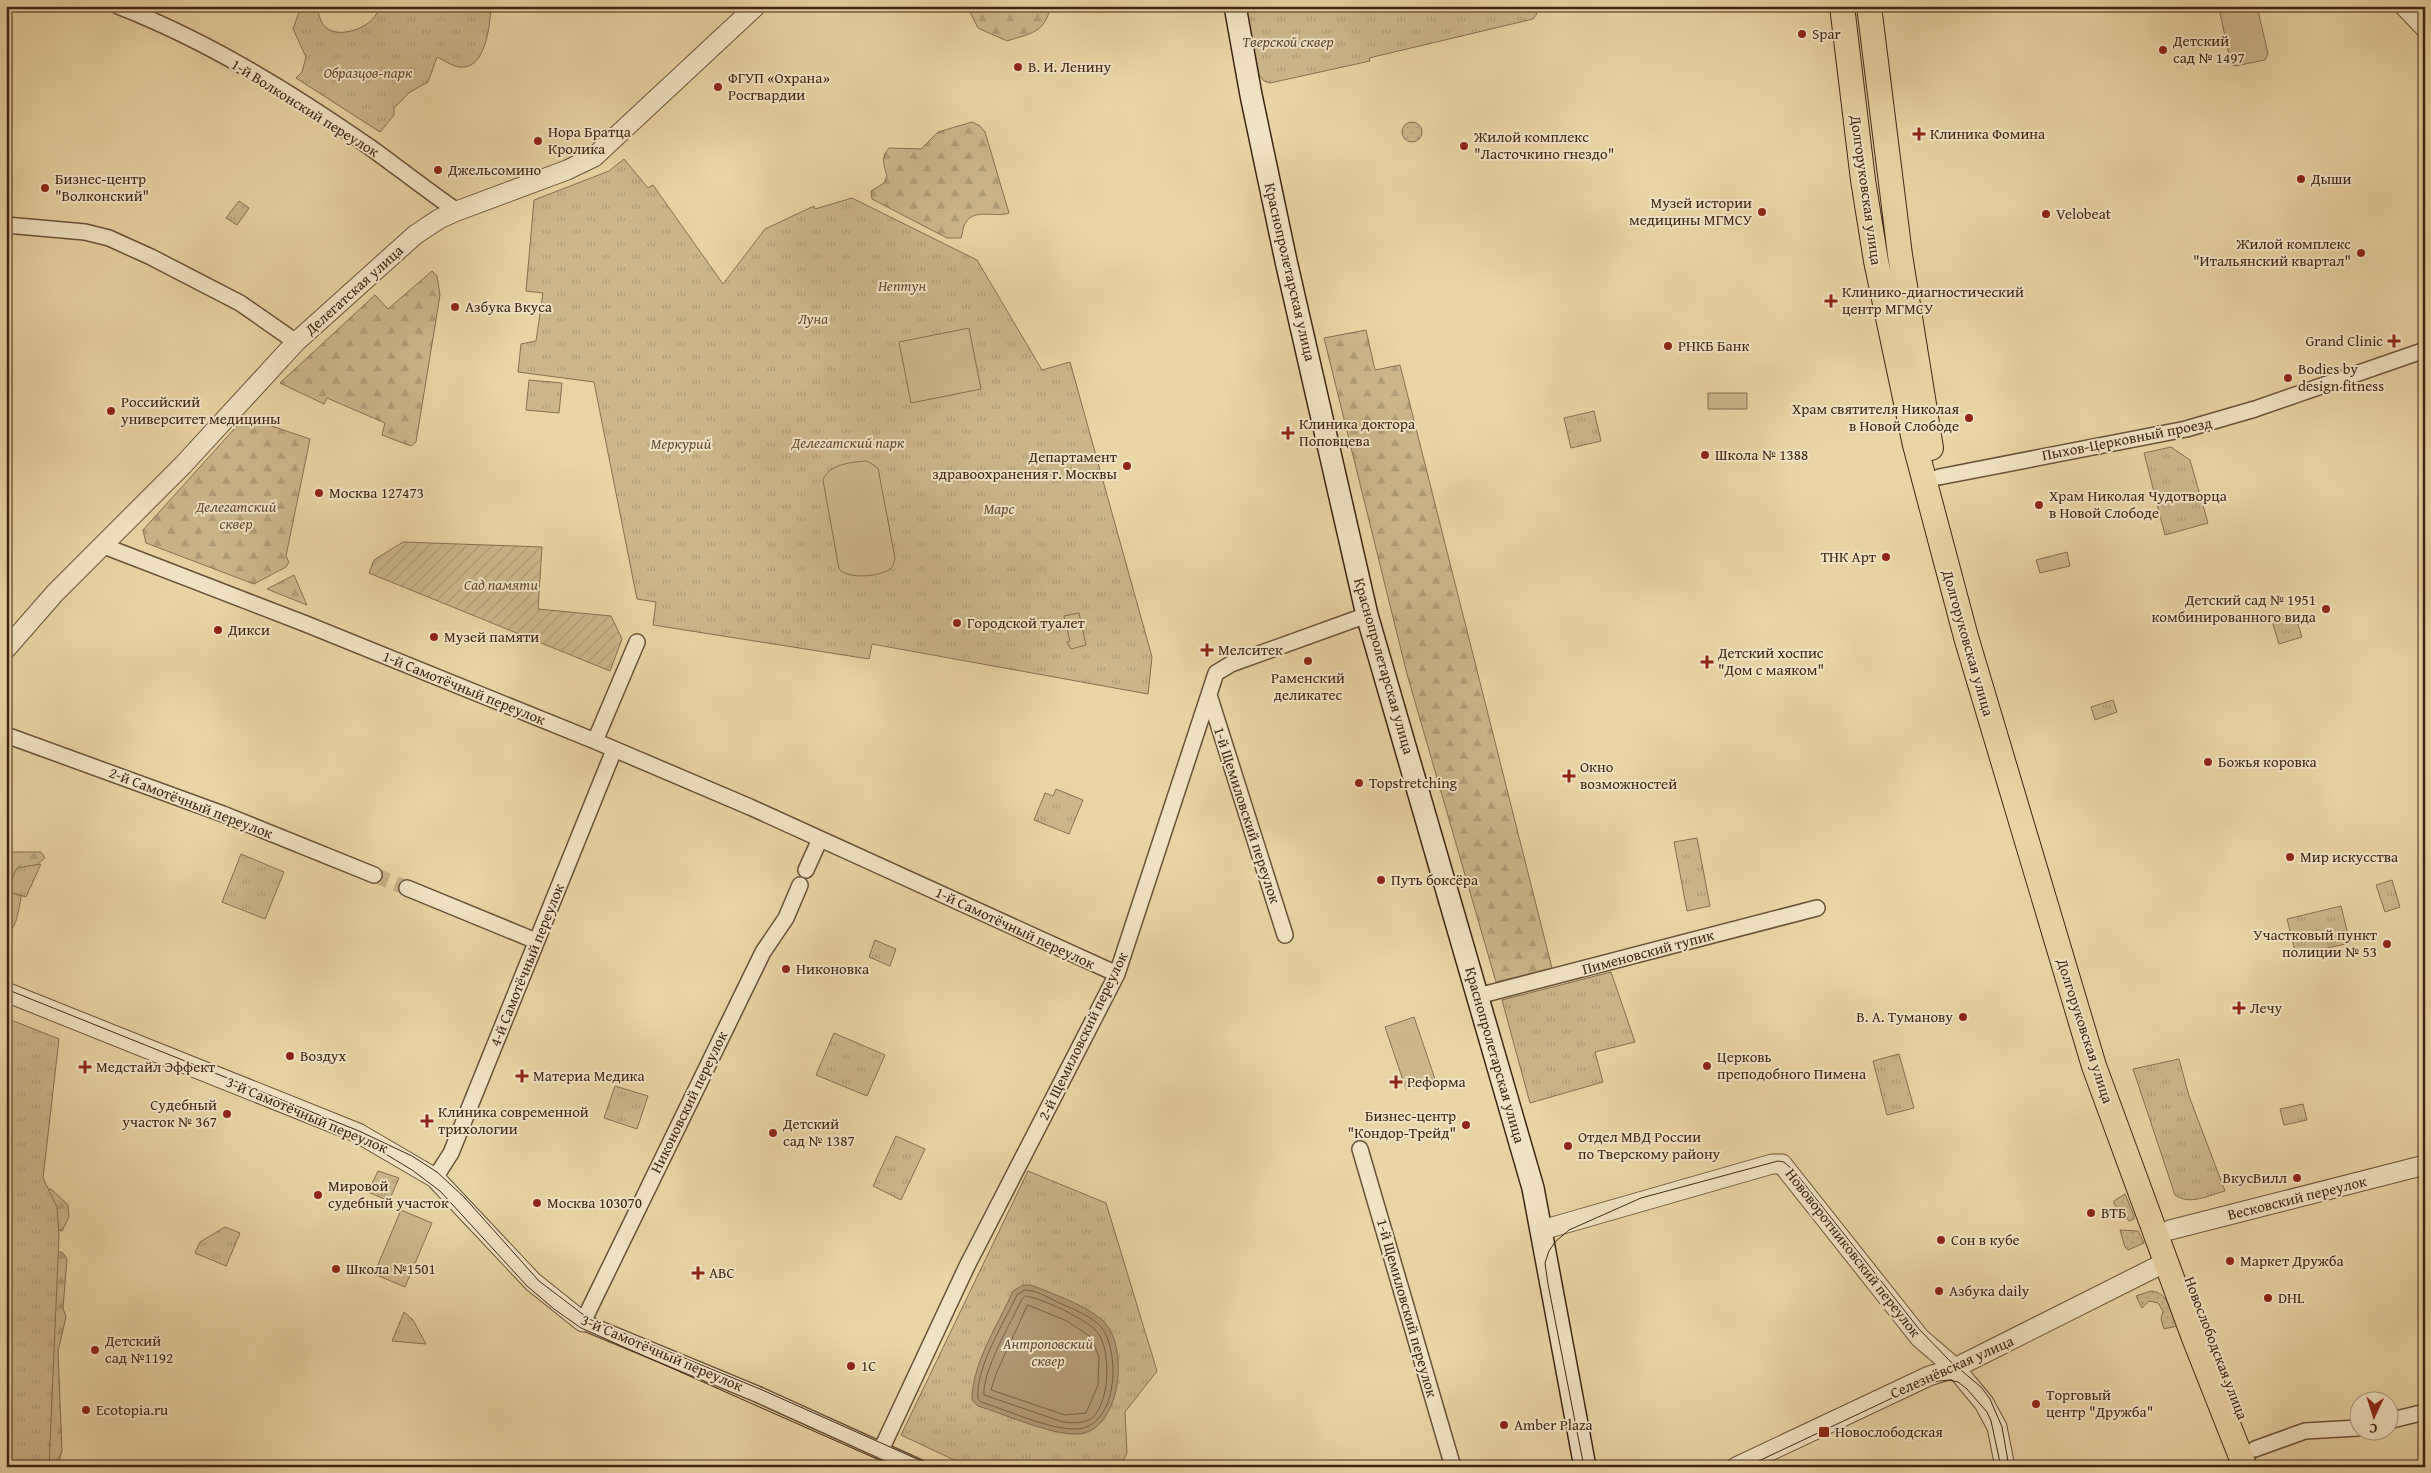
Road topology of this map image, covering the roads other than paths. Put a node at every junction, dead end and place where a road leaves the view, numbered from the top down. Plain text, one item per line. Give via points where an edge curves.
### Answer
1 (118, 6) edge
2 (756, 6) edge
3 (1235, 6) edge
4 (1842, 6) edge
5 (1869, 6) edge
6 (2404, 6) edge
7 (2425, 28) edge
8 (1894, 206) junction
9 (1867, 209) junction
10 (457, 211) junction
11 (6, 225) edge
12 (296, 342) junction
13 (2425, 350) edge
14 (1939, 477) junction
15 (104, 546) junction
16 (1367, 615) junction
17 (637, 642) dead end
18 (6, 649) edge
19 (1209, 696) junction
20 (6, 735) edge
21 (595, 741) junction
22 (614, 750) junction
23 (820, 839) junction
24 (806, 870) dead end
25 (374, 875) tunnel mouth
26 (800, 885) dead end
27 (407, 888) tunnel mouth
28 (1817, 908) dead end
29 (1285, 935) dead end
30 (536, 941) junction
31 (1117, 974) junction
32 (6, 992) edge
33 (1478, 996) junction
34 (1360, 1148) dead end
35 (2425, 1165) edge
36 (435, 1178) junction
37 (1542, 1230) junction
38 (2170, 1230) junction
39 (2166, 1262) junction
40 (583, 1322) junction
41 (1955, 1368) junction
42 (2425, 1412) edge
43 (2398, 1419) edge
44 (2348, 1429) edge
45 (881, 1450) junction
46 (1763, 1461) edge
47 (2254, 1461) edge
48 (918, 1467) edge
49 (1453, 1467) edge
50 (1585, 1467) edge
51 (1736, 1467) edge
52 (2005, 1467) edge

1 - 10 street, 1-й Волконский переулок via 264,78 372,149
2 - 10 street, Делегатская улица via 584,163
3 - 16 main road, Краснопролетарская улица via 1282,242
4 - 9 main road, Долгоруковская улица
5 - 8 main road, Долгоруковская улица
6 - 7 street
8 - 9 street via 1890,216 1882,221 1873,219
8 - 14 main road, Долгоруковская улица via 1913,344
9 - 39 main road, Долгоруковская улица via 1915,445 1968,645 2088,1048
10 - 12 street, Делегатская улица via 415,235
11 - 12 street via 85,232 109,238 240,303
12 - 15 street, Делегатская улица
13 - 14 street, Пыхов-Церковный проезд via 2186,430
14 - 38 main road, Долгоруковская улица via 1992,674 2061,907 2110,1064
15 - 18 street, Делегатская улица via 55,593
15 - 21 street, 1-й Самотёчный переулок
16 - 19 street, 2-й Щемиловский переулок via 1222,668 1215,675
16 - 33 main road, Краснопролетарская улица
17 - 21 street
19 - 29 street, 1-й Щемиловский переулок
19 - 31 street, 2-й Щемиловский переулок
20 - 25 street, 2-й Самотёчный переулок via 222,814
21 - 22 street, 1-й Самотёчный переулок
22 - 23 street, 1-й Самотёчный переулок
22 - 30 street, 4-й Самотёчный переулок
23 - 24 street
23 - 31 street, 1-й Самотёчный переулок
26 - 40 street, Никоновский переулок via 786,918 759,960
27 - 30 street
28 - 33 street, Пименовский тупик
30 - 36 street, 4-й Самотёчный переулок via 451,1153
31 - 45 street, 2-й Щемиловский переулок via 974,1253
32 - 36 street, 3-й Самотёчный переулок via 358,1133
33 - 37 main road, Краснопролетарская улица
34 - 49 street, 1-й Щемиловский переулок
35 - 38 street, Весковский переулок
36 - 40 street, 3-й Самотёчный переулок via 533,1282
37 - 41 street, Нововоротниковский переулок via 1772,1164 1782,1164 1910,1326 1933,1351
37 - 50 main road, Краснопролетарская улица
38 - 47 main road, Новослободская улица
39 - 41 street, Селезнёвская улица
39 - 47 main road, Новослободская улица
40 - 45 street, 3-й Самотёчный переулок
41 - 46 street, Селезнёвская улица via 1929,1376
41 - 52 street via 1991,1412
42 - 43 street
44 - 47 street via 2305,1432
45 - 48 street, 3-й Самотёчный переулок
46 - 51 street, Селезнёвская улица

